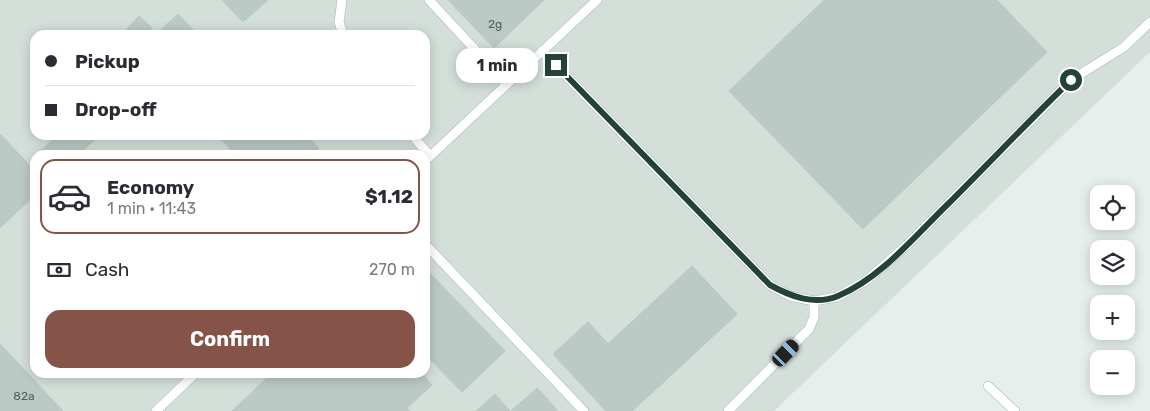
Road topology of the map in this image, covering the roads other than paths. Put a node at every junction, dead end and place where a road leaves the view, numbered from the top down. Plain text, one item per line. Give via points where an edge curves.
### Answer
1 (342, 0) edge
2 (428, 0) edge
3 (597, 0) edge
4 (1150, 22) edge
5 (341, 30) edge
6 (542, 52) junction
7 (507, 84) junction
8 (430, 156) edge
9 (430, 249) edge
10 (814, 301) junction
11 (191, 378) edge
12 (988, 386) dead end
13 (156, 411) edge
14 (584, 411) edge
15 (728, 411) edge
16 (1016, 411) edge

1 - 5 lane via 339,22
2 - 7 lane
3 - 6 lane
4 - 10 lane via 1124,47 1071,80 908,244 867,280 837,297
6 - 7 lane
6 - 10 lane via 770,285 790,296
7 - 8 lane
9 - 14 lane
10 - 15 lane via 814,317 809,329
11 - 13 lane
12 - 16 lane

